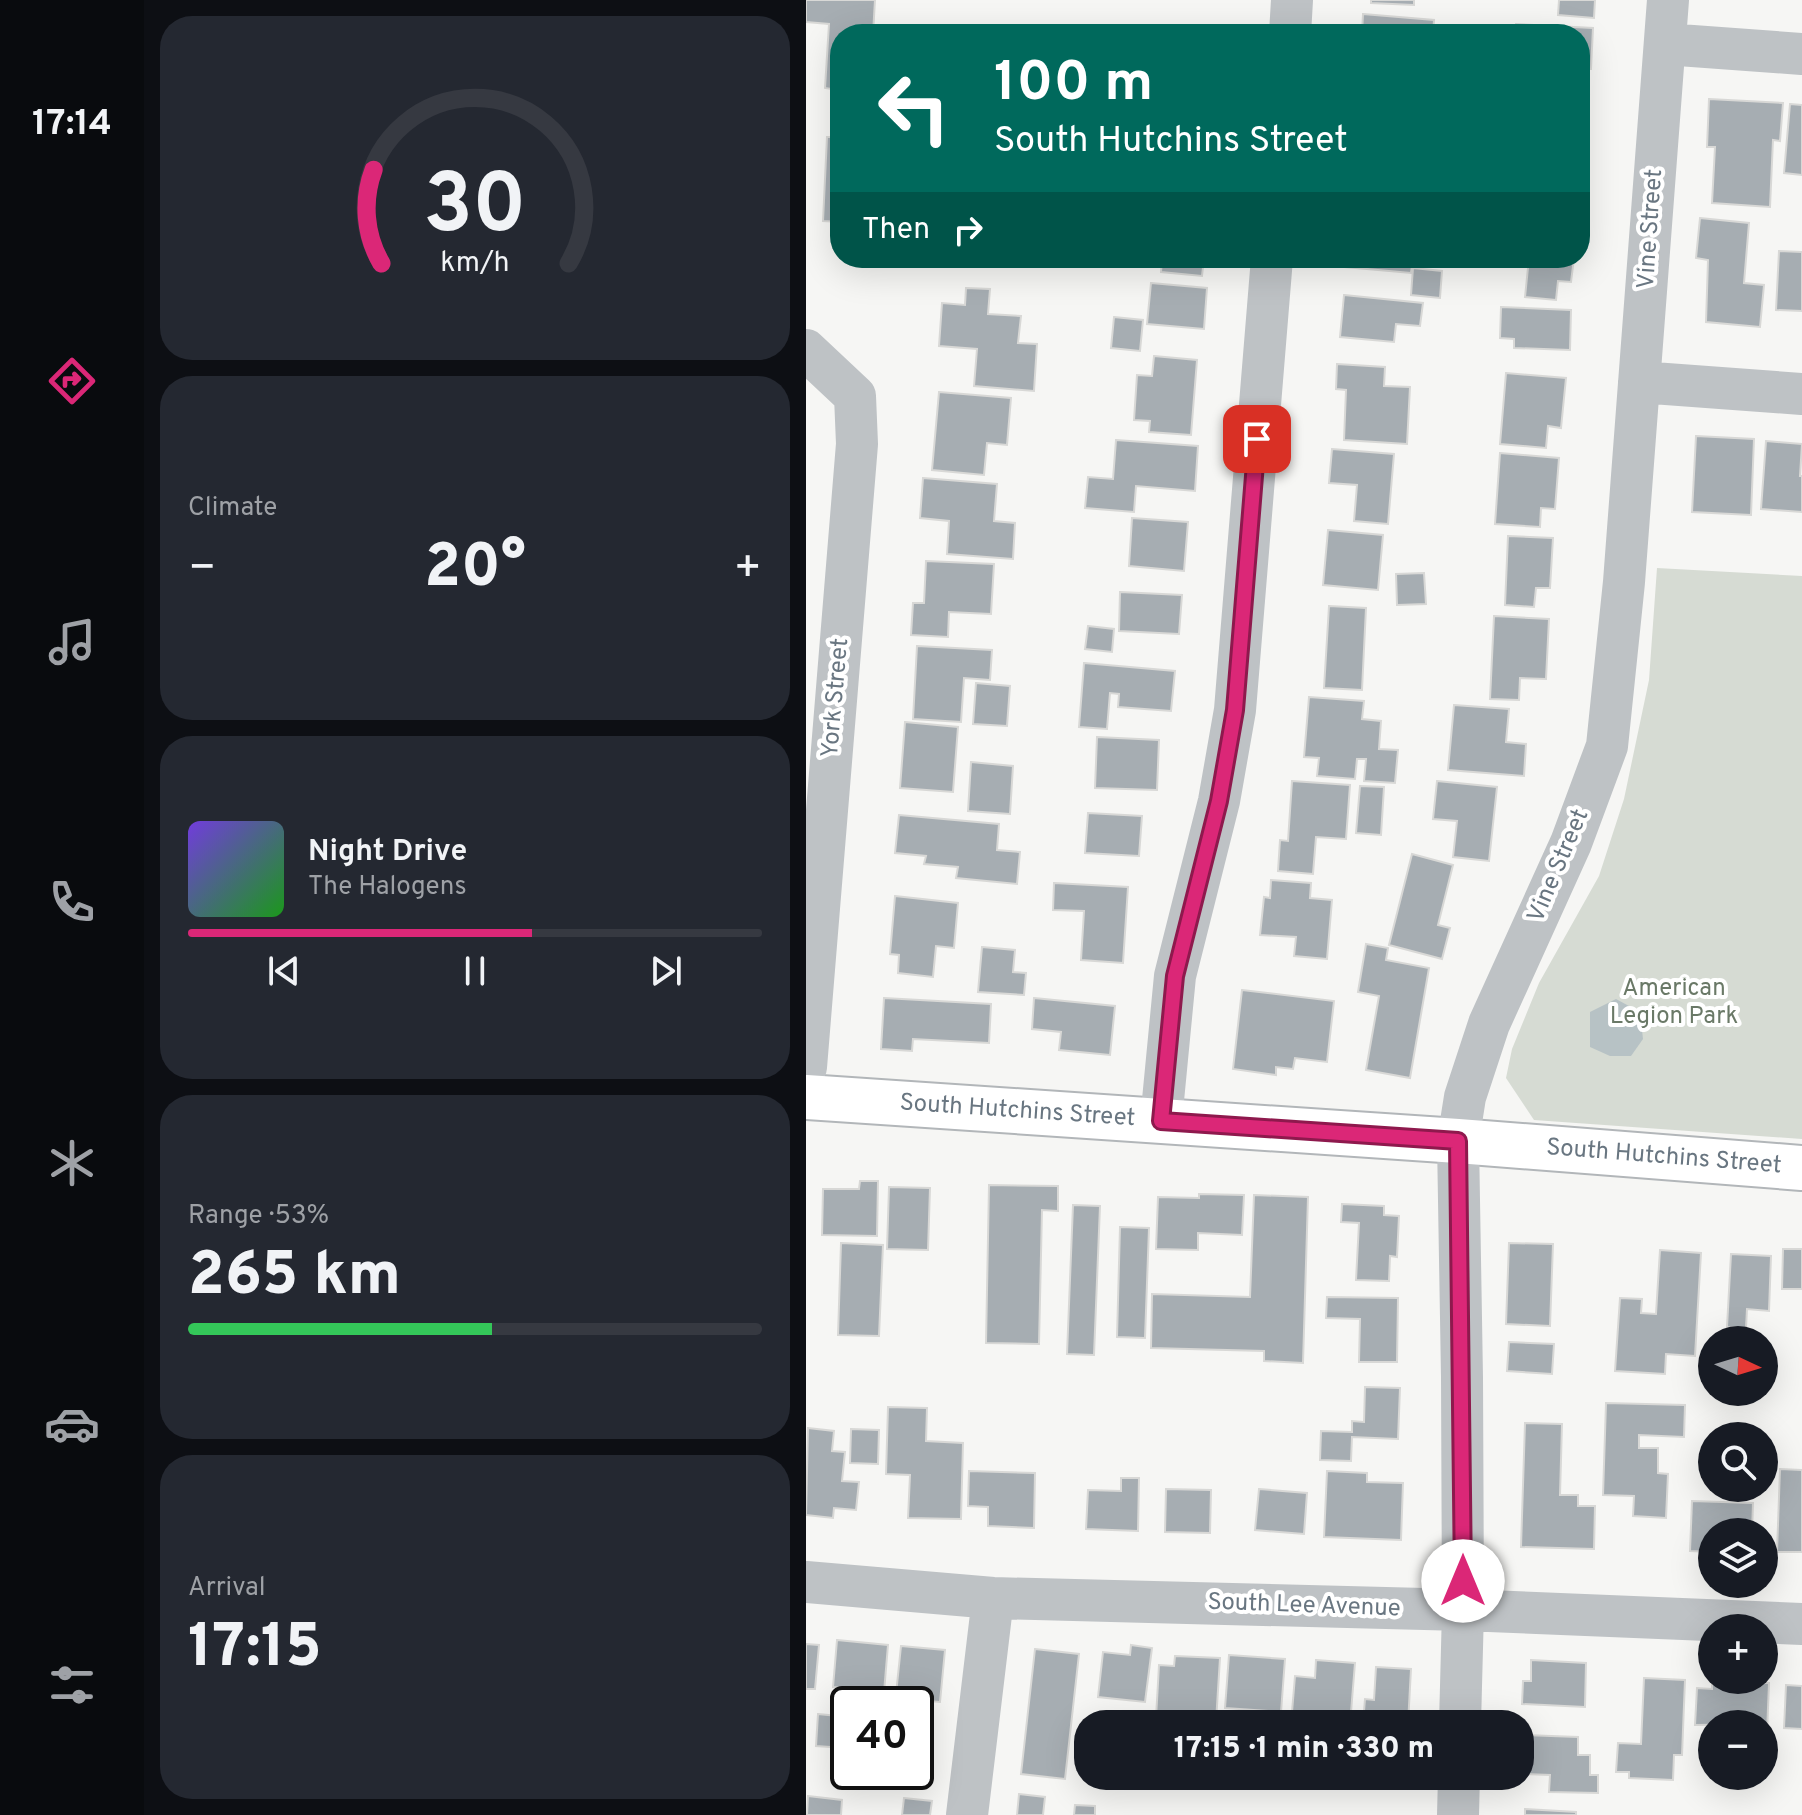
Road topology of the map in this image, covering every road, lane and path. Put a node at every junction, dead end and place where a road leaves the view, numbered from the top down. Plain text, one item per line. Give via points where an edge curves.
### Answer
1 (1292, 0) edge
2 (1668, 0) edge
3 (1291, 24) edge
4 (1665, 44) junction
5 (1802, 54) edge
6 (1271, 268) edge
7 (806, 350) edge
8 (1639, 382) junction
9 (1802, 394) edge
10 (806, 1067) edge
11 (806, 1097) edge
12 (1161, 1121) junction
13 (1458, 1141) junction
14 (1802, 1168) edge
15 (806, 1582) edge
16 (993, 1598) junction
17 (1463, 1610) junction
18 (1802, 1624) edge
19 (1460, 1710) edge
20 (1459, 1790) edge
21 (967, 1815) edge
22 (1458, 1815) edge

1 - 3 street
2 - 4 street, Vine Street
4 - 5 street
4 - 8 street, Vine Street
6 - 12 street via 1235,710 1219,801 1175,976
7 - 10 street, York Street via 855,396 857,444
8 - 9 street
8 - 13 street, Vine Street via 1607,746 1571,843 1489,1024 1465,1097
11 - 12 main road, South Hutchins Street
12 - 13 main road, South Hutchins Street
13 - 14 main road, South Hutchins Street
13 - 17 street, Vine Street
15 - 16 street, South Lee Avenue
16 - 17 street, South Lee Avenue
16 - 21 street
17 - 18 street, South Lee Avenue
17 - 19 street, Vine Street
20 - 22 street

